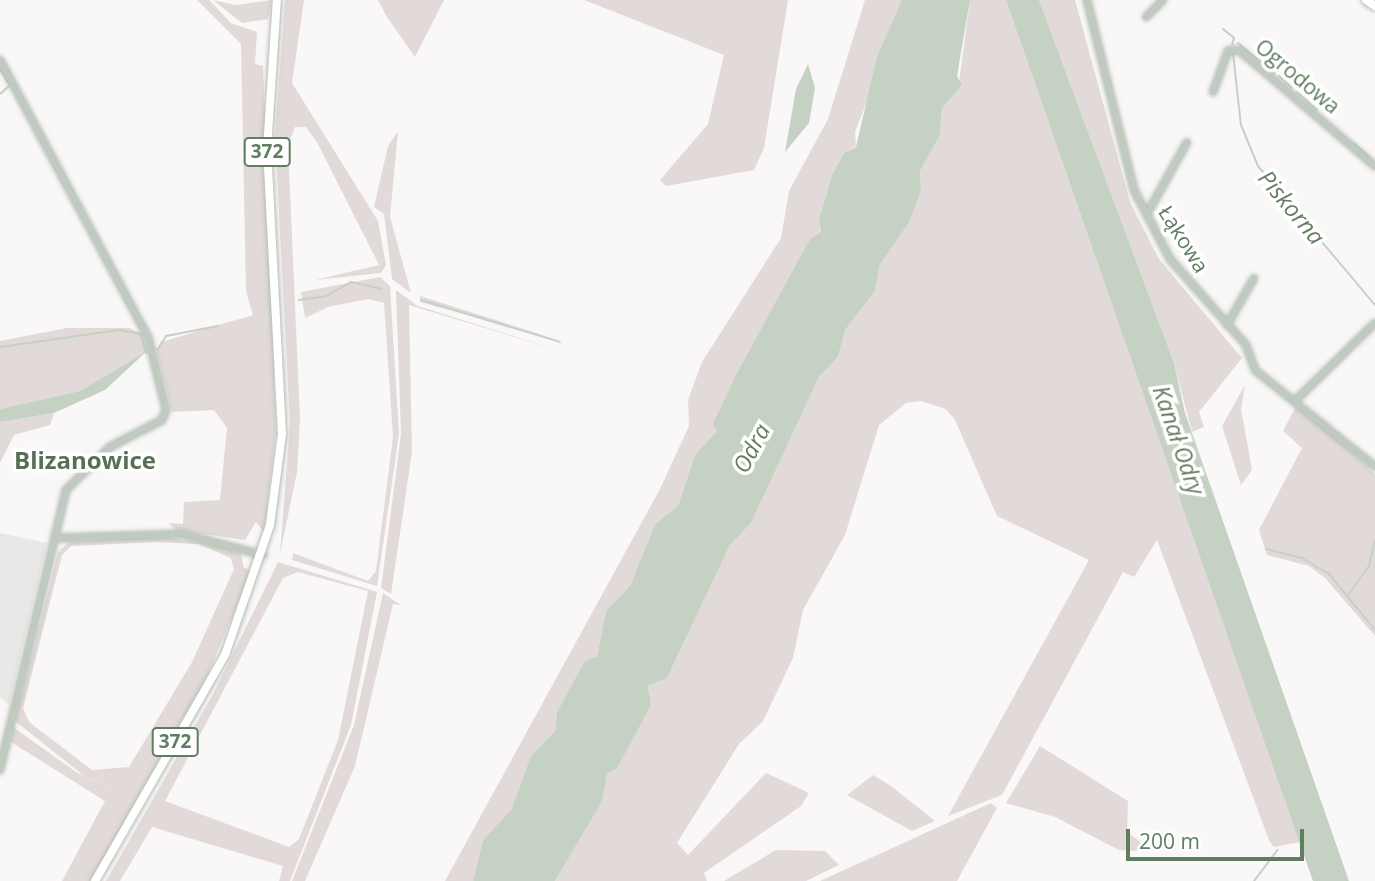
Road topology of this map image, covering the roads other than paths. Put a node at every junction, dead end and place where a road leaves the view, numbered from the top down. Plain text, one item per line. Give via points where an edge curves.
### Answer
1 (277, 0) edge
2 (1087, 0) edge
3 (1163, 0) edge
4 (1366, 0) edge
5 (1375, 6) edge
6 (1146, 17) dead end
7 (0, 60) edge
8 (1213, 92) dead end
9 (1186, 142) dead end
10 (1375, 166) edge
11 (1147, 214) junction
12 (1254, 278) dead end
13 (1375, 323) edge
14 (1227, 326) junction
15 (1296, 400) junction
16 (1375, 467) edge
17 (59, 538) junction
18 (263, 555) junction
19 (0, 771) edge
20 (96, 881) edge

1 - 18 main road, 372 via 267,149 282,434
2 - 11 street, Łąkowa via 1115,124
3 - 6 street
4 - 5 main road
7 - 17 street via 148,337 166,403 164,419 110,447 69,484
8 - 10 street, Ogrodowa via 1228,51 1239,50
9 - 11 street
11 - 14 street, Łąkowa via 1170,259
12 - 14 street
13 - 15 street
14 - 15 street, Łąkowa via 1246,345 1255,370
15 - 16 street, Łąkowa
17 - 18 street via 182,534
17 - 19 street
18 - 20 main road, 372 via 225,655

